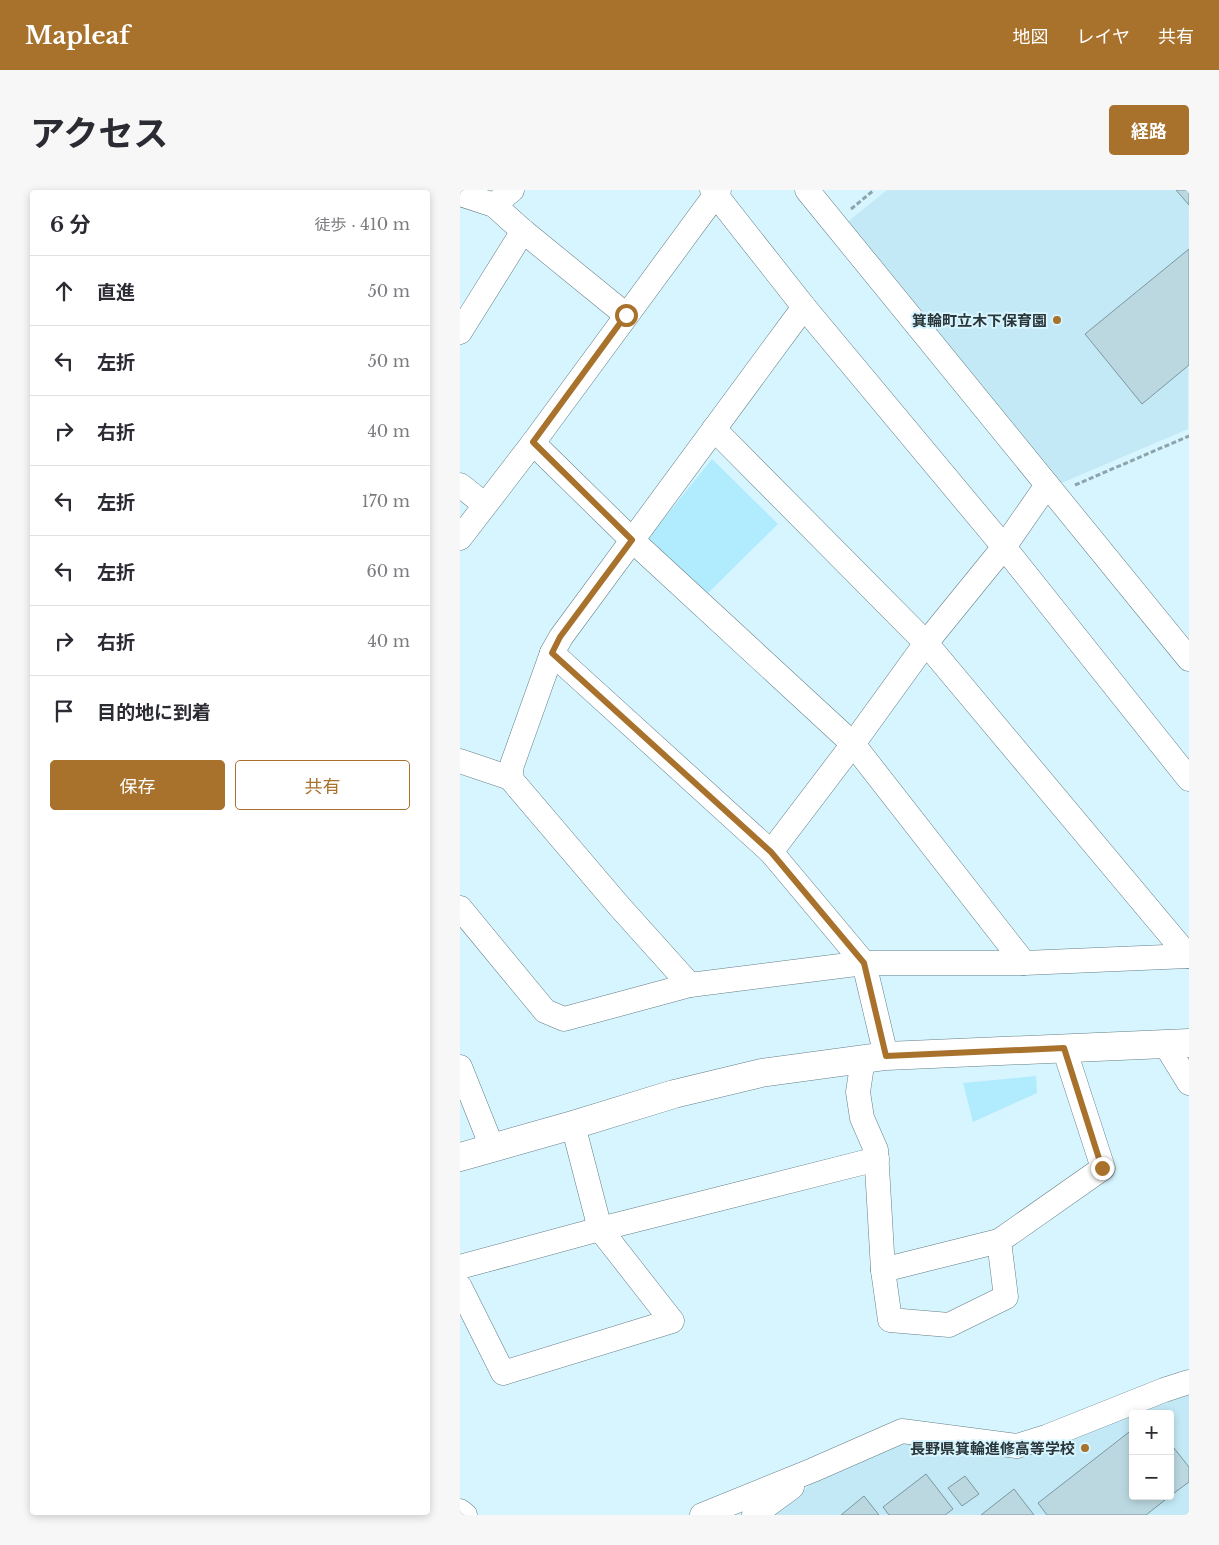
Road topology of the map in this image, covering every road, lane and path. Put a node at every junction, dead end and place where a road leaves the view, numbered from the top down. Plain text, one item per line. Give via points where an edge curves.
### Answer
1 (512, 190) edge
2 (807, 190) edge
3 (874, 190) edge
4 (715, 191) edge
5 (460, 194) edge
6 (494, 205) junction
7 (834, 223) junction
8 (523, 231) junction
9 (804, 307) junction
10 (626, 315) junction
11 (460, 332) edge
12 (714, 429) junction
13 (1189, 436) edge
14 (533, 442) junction
15 (460, 485) edge
16 (1051, 489) junction
17 (484, 504) junction
18 (460, 538) edge
19 (632, 540) junction
20 (1004, 546) junction
21 (926, 643) junction
22 (552, 653) junction
23 (1189, 659) edge
24 (853, 744) junction
25 (460, 761) edge
26 (510, 778) junction
27 (1189, 779) edge
28 (771, 852) junction
29 (460, 908) edge
30 (1188, 956) edge
31 (1024, 962) junction
32 (864, 963) junction
33 (690, 985) junction
34 (1177, 1044) edge
35 (1064, 1048) junction
36 (874, 1058) junction
37 (460, 1067) edge
38 (1189, 1083) edge
39 (573, 1125) junction
40 (492, 1147) junction
41 (460, 1157) edge
42 (877, 1159) junction
43 (600, 1230) junction
44 (1000, 1241) junction
45 (460, 1267) edge
46 (883, 1270) junction
47 (460, 1286) edge
48 (1189, 1382) edge
49 (813, 1470) junction
50 (460, 1511) edge
51 (465, 1515) edge
52 (702, 1515) edge
53 (754, 1515) edge

1 - 6 street
2 - 7 street
3 - 7 path
4 - 9 street
4 - 10 street
5 - 6 street
6 - 8 street
7 - 16 street
8 - 10 street
8 - 11 street
9 - 12 street
9 - 20 street
10 - 14 street
12 - 19 street
12 - 21 street
13 - 16 path
14 - 17 street
14 - 19 street
15 - 17 street
16 - 20 street
16 - 23 street
17 - 18 street
19 - 22 street via 560,637
19 - 24 street
20 - 21 street
20 - 27 street
21 - 24 street
21 - 30 street
22 - 26 street
22 - 28 street
24 - 28 street
24 - 31 street
25 - 26 street
26 - 33 street
28 - 32 street
29 - 33 street via 545,1011 564,1019
30 - 31 street
31 - 32 street
32 - 33 street
32 - 36 street
34 - 35 street
34 - 38 street
35 - 36 street
35 - 44 street via 1102,1168
36 - 39 street via 761,1073 674,1094
36 - 42 street via 858,1092 862,1118
37 - 40 street
39 - 40 street
39 - 43 street
40 - 41 street
42 - 43 street
42 - 46 street
43 - 45 street
43 - 47 street via 672,1321 503,1373
44 - 46 street
44 - 46 street via 1006,1297 949,1325 890,1320
48 - 49 street via 1017,1446 902,1431
49 - 52 street
49 - 53 street
50 - 51 street

